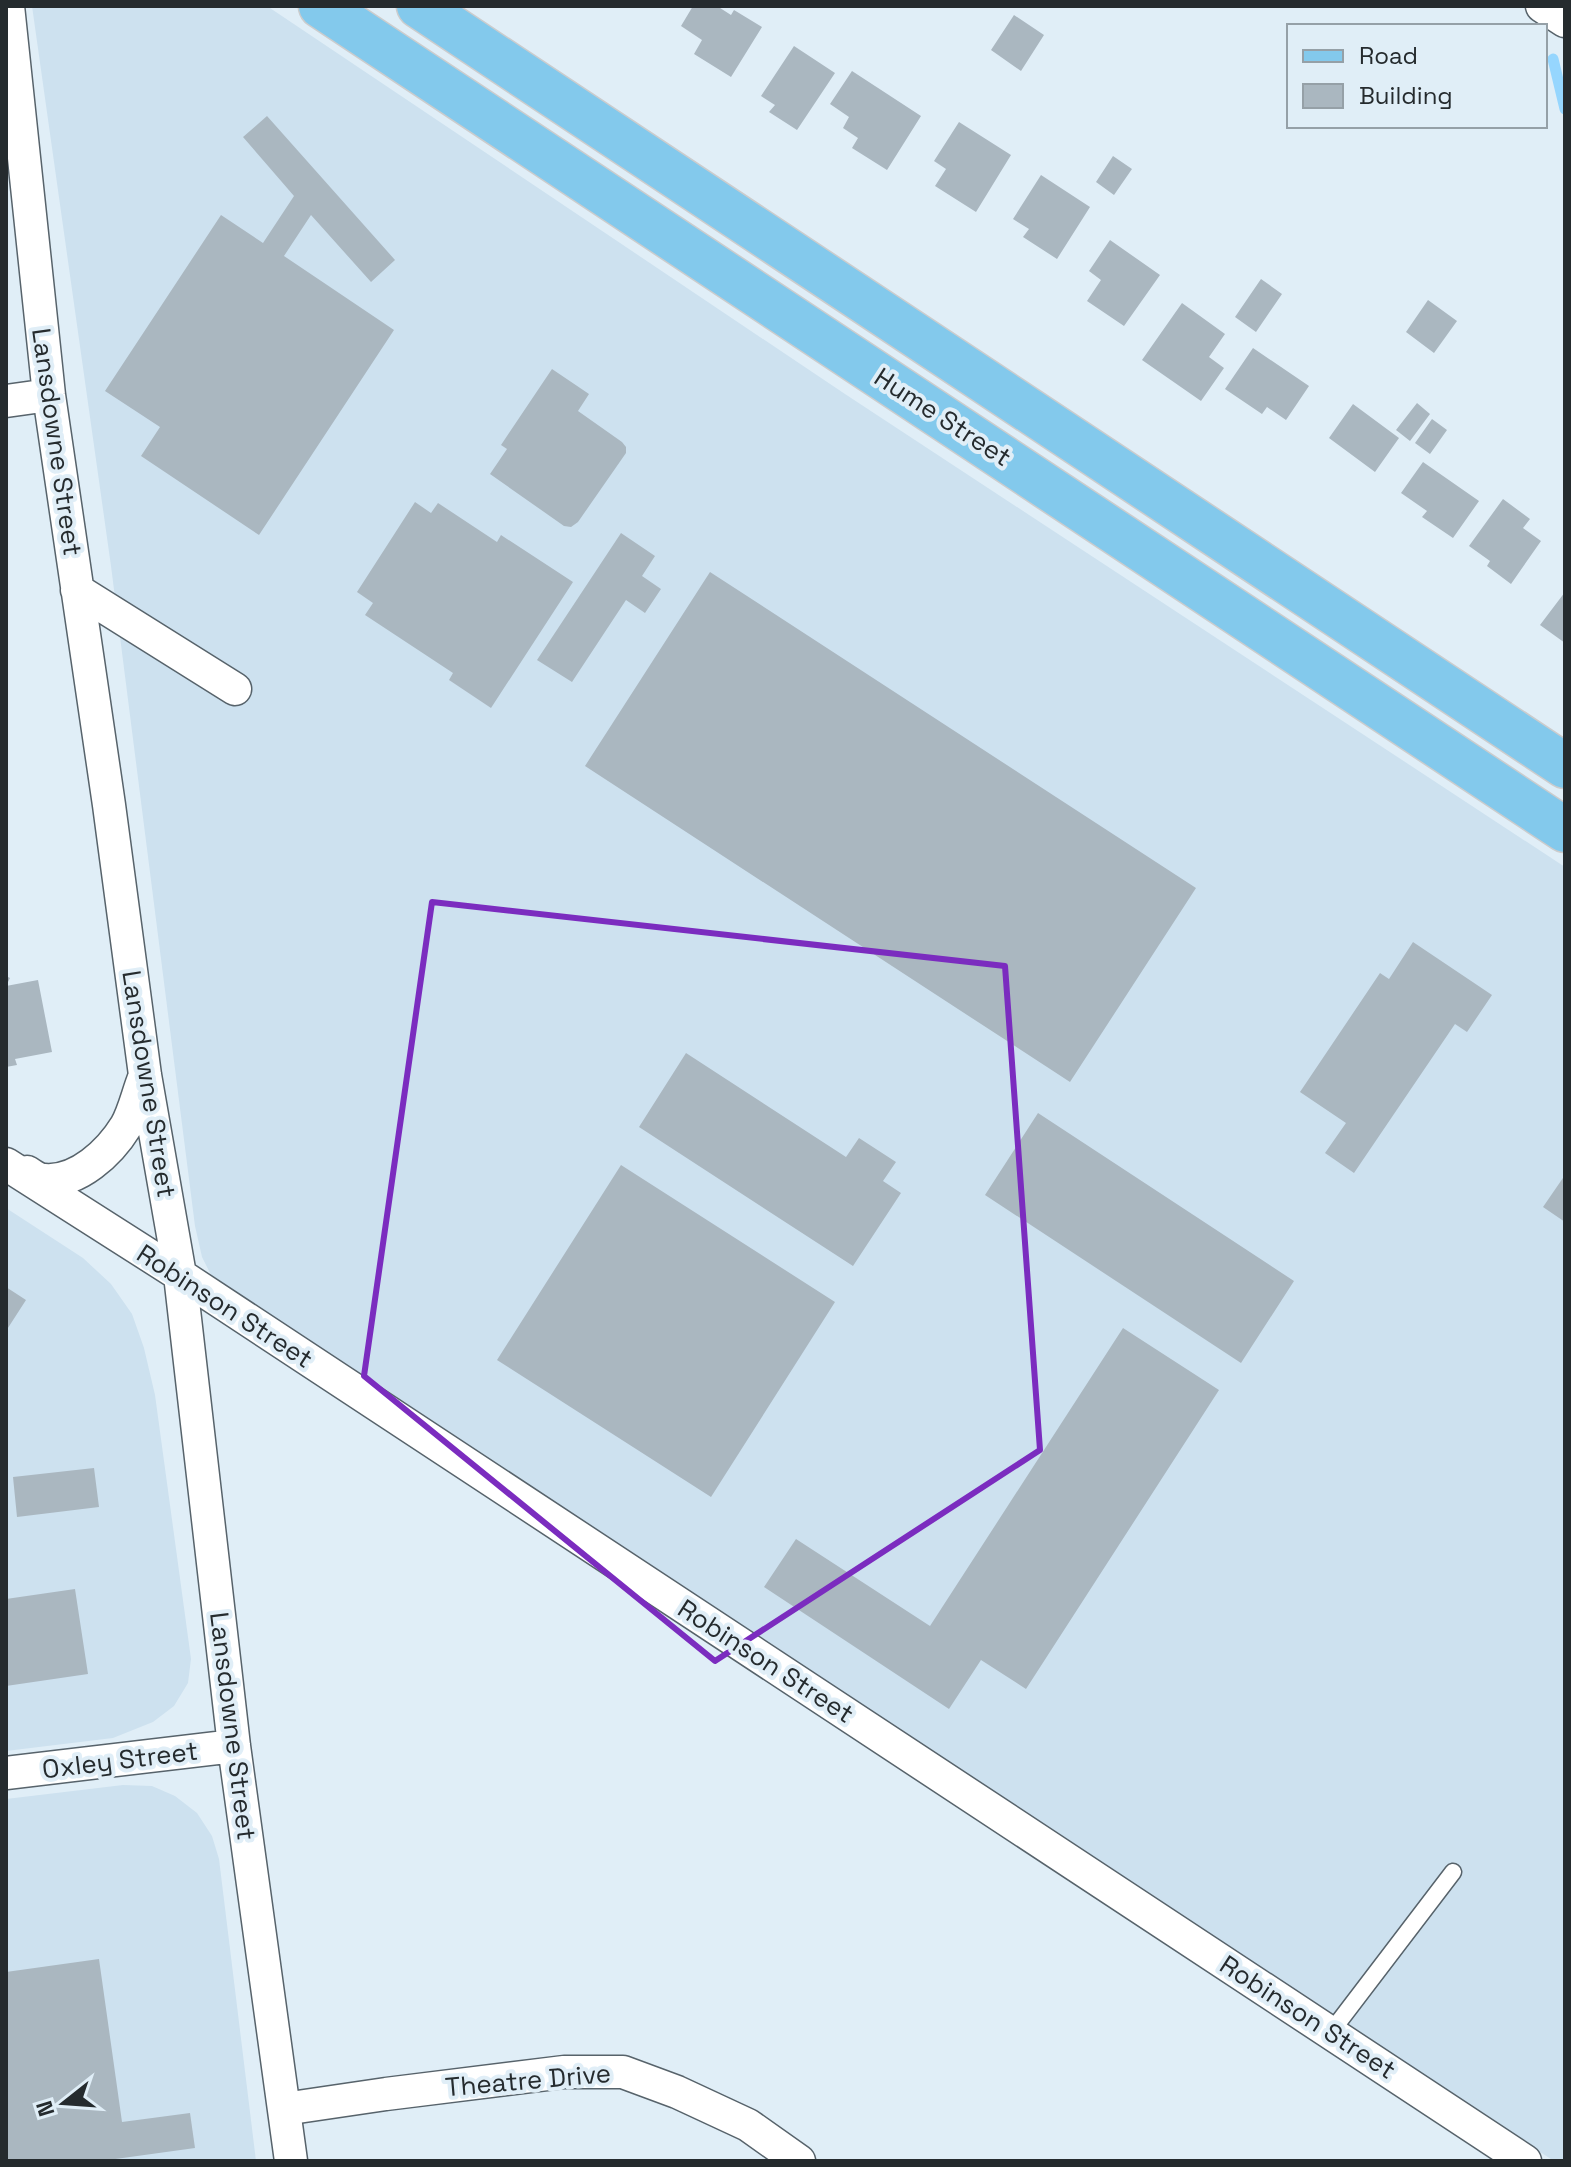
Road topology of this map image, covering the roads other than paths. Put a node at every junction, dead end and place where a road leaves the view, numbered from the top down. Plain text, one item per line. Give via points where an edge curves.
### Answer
1 (8, 6) edge
2 (321, 6) edge
3 (419, 6) edge
4 (1542, 6) edge
5 (1565, 21) edge
6 (49, 395) junction
7 (6, 401) edge
8 (77, 590) junction
9 (235, 689) dead end
10 (1565, 766) edge
11 (1565, 830) edge
12 (145, 1075) junction
13 (6, 1163) edge
14 (180, 1275) junction
15 (234, 1746) junction
16 (6, 1773) edge
17 (1453, 1872) dead end
18 (1331, 2032) junction
19 (284, 2109) junction
20 (291, 2161) edge
21 (799, 2161) edge
22 (1525, 2161) edge

1 - 6 street, Lansdowne Street
2 - 11 main road, Hume Street
3 - 10 main road, Hume Street
4 - 5 street
6 - 7 street
6 - 8 street, Lansdowne Street
8 - 9 street
8 - 12 street, Lansdowne Street
12 - 13 street, Robinson Street via 128,1123 88,1166 67,1177 42,1180
12 - 14 street, Lansdowne Street
13 - 14 street, Robinson Street
14 - 15 street, Lansdowne Street
14 - 18 street, Robinson Street
15 - 16 street, Oxley Street
15 - 19 street, Lansdowne Street
17 - 18 lane
18 - 22 street, Robinson Street
19 - 20 street, Lansdowne Street
19 - 21 street, Theatre Drive via 564,2072 623,2072 748,2125

